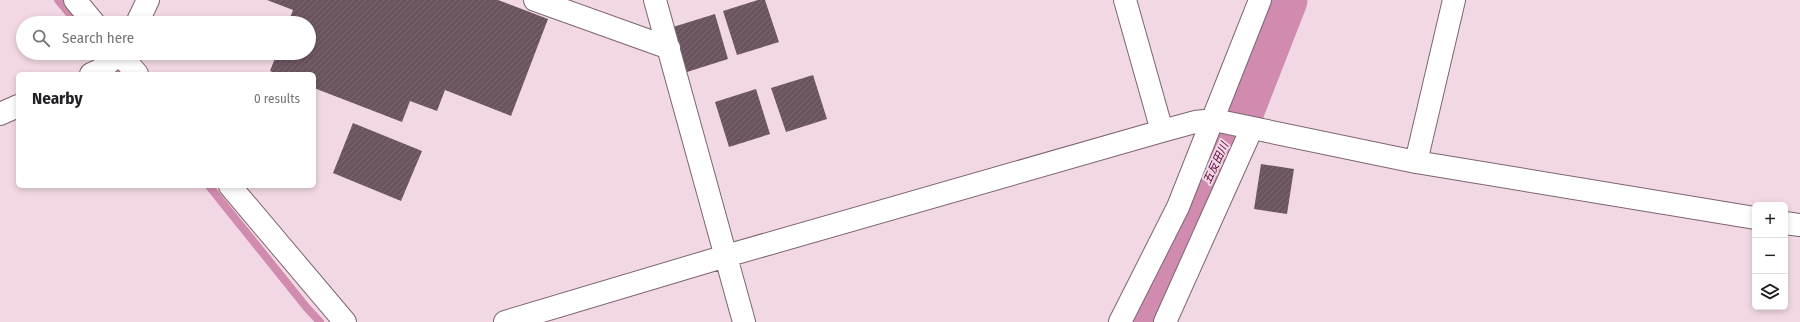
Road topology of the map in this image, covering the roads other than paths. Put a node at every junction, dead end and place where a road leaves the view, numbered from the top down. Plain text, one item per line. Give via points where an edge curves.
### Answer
1 (75, 0) edge
2 (148, 0) edge
3 (535, 0) edge
4 (655, 0) edge
5 (1124, 0) edge
6 (1260, 0) edge
7 (1454, 0) edge
8 (88, 16) edge
9 (141, 16) edge
10 (669, 48) junction
11 (112, 60) edge
12 (126, 60) edge
13 (96, 72) edge
14 (135, 72) edge
15 (16, 107) edge
16 (0, 114) edge
17 (1215, 121) junction
18 (1251, 127) junction
19 (1162, 131) junction
20 (1416, 162) junction
21 (232, 188) edge
22 (1752, 218) edge
23 (1788, 223) edge
24 (1800, 225) edge
25 (726, 256) junction
26 (345, 322) edge
27 (505, 322) edge
28 (744, 322) edge
29 (1120, 322) edge
30 (1165, 322) edge

1 - 8 street
2 - 9 street
3 - 10 street
4 - 10 street
5 - 19 street
6 - 17 street
7 - 20 street
10 - 25 street
11 - 13 street
12 - 14 street
15 - 16 street
17 - 18 street
17 - 19 street via 1195,122
17 - 29 street via 1178,207
18 - 20 street
18 - 30 street
19 - 25 street
20 - 22 street
21 - 26 street
23 - 24 street
25 - 27 street
25 - 28 street

